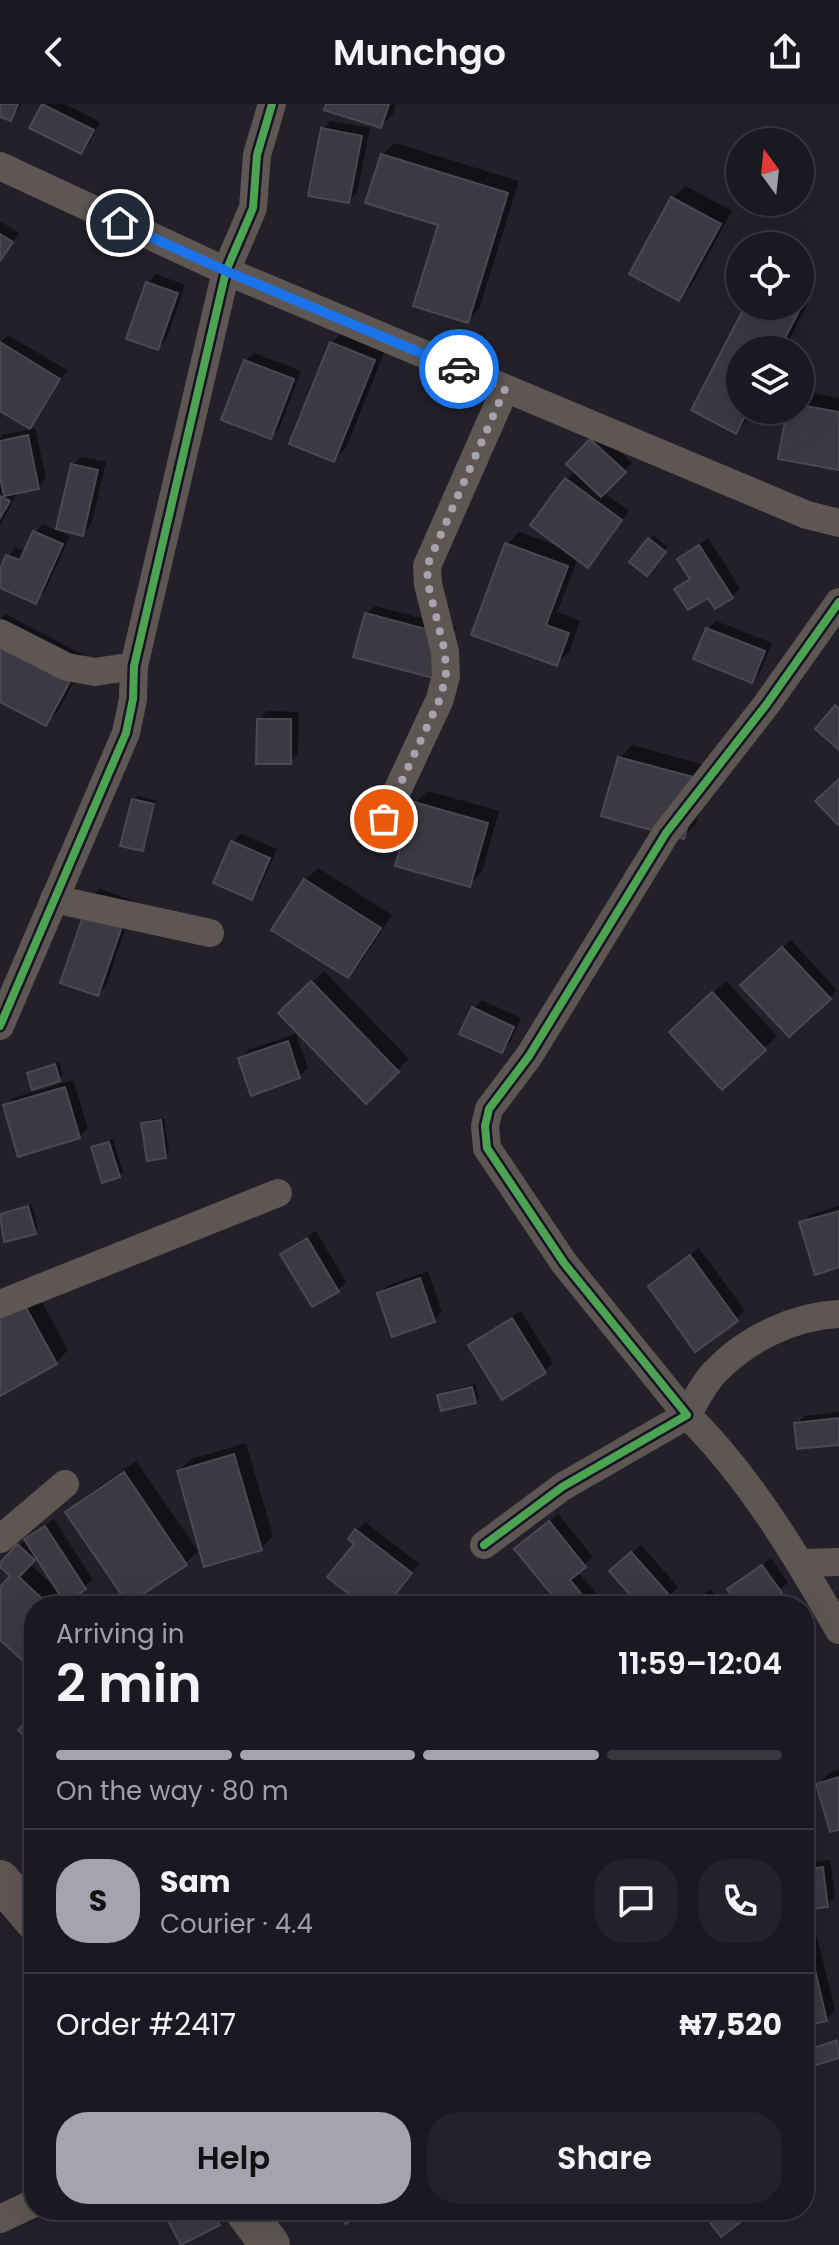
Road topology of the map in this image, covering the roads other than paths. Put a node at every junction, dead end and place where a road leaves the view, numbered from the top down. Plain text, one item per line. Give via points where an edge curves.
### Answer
1 (272, 104) edge
2 (0, 166) edge
3 (226, 271) junction
4 (505, 389) junction
5 (839, 523) edge
6 (839, 602) edge
7 (0, 633) edge
8 (134, 666) junction
9 (384, 819) dead end
10 (54, 899) junction
11 (210, 933) dead end
12 (0, 1026) edge
13 (278, 1193) dead end
14 (0, 1304) edge
15 (839, 1314) edge
16 (687, 1415) junction
17 (65, 1484) dead end
18 (0, 1539) edge
19 (484, 1545) dead end
20 (839, 1562) edge
21 (800, 1563) junction
22 (839, 1630) edge
23 (0, 1880) edge
24 (24, 1908) edge
25 (24, 2208) edge
26 (0, 2219) edge
27 (251, 2220) edge
28 (270, 2245) edge

1 - 3 street via 257,155 253,208
2 - 3 street
3 - 4 street
3 - 8 street
4 - 5 street via 807,515
4 - 9 street via 427,566 446,676
6 - 16 street via 666,833 529,1056 489,1109 485,1126 487,1148 564,1263
7 - 8 street via 67,667 95,672
8 - 10 street via 126,733
10 - 11 street
10 - 12 street
13 - 14 street
15 - 16 street via 783,1327 747,1346 713,1374
16 - 19 street via 562,1487
16 - 21 street via 712,1440
17 - 18 street
20 - 21 street
21 - 22 street
23 - 24 street
25 - 26 street
27 - 28 street

